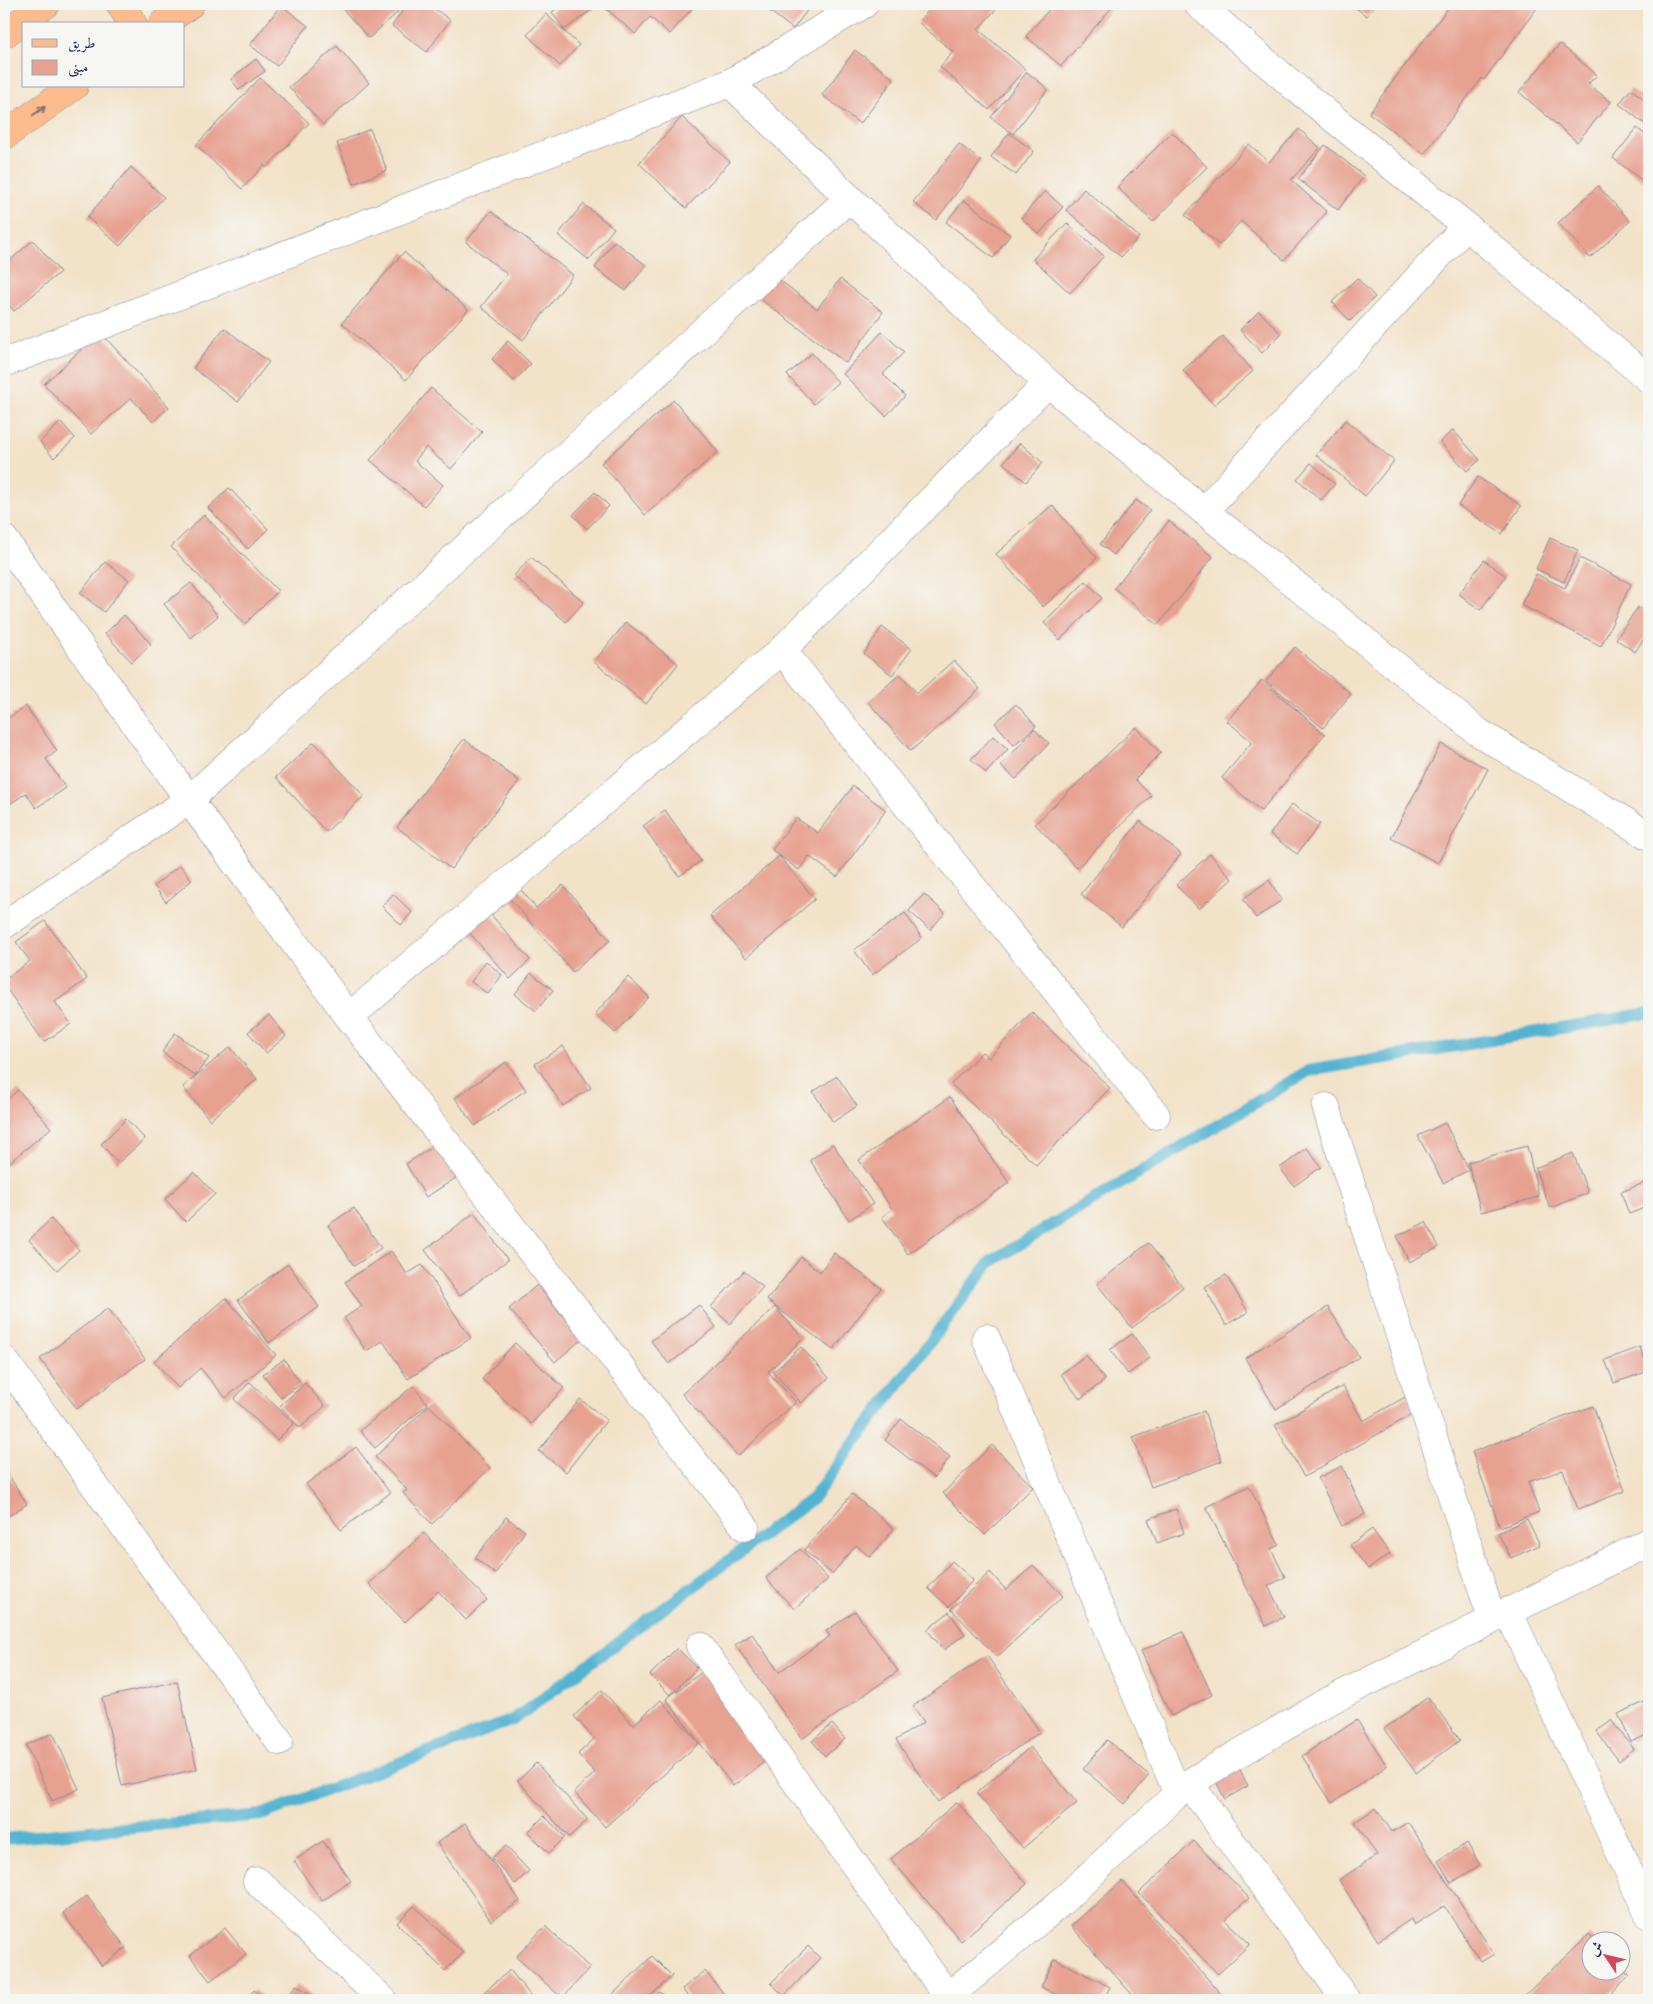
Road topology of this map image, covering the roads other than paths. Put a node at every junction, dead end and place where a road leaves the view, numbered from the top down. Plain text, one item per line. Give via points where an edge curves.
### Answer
1 (46, 4) edge
2 (120, 4) edge
3 (190, 4) edge
4 (864, 4) edge
5 (1198, 4) edge
6 (132, 22) edge
7 (166, 22) edge
8 (4, 34) edge
9 (730, 84) junction
10 (71, 88) edge
11 (4, 136) edge
12 (849, 198) junction
13 (1466, 226) junction
14 (4, 363) edge
15 (1649, 379) edge
16 (1048, 383) junction
17 (1204, 512) junction
18 (4, 539) edge
19 (782, 650) junction
20 (189, 800) junction
21 (1649, 836) edge
22 (4, 926) edge
23 (349, 1016) junction
24 (1326, 1107) dead end
25 (1156, 1115) dead end
26 (986, 1338) dead end
27 (4, 1360) edge
28 (745, 1527) dead end
29 (1649, 1542) edge
30 (1500, 1615) junction
31 (700, 1646) dead end
32 (280, 1741) dead end
33 (1184, 1788) junction
34 (257, 1881) dead end
35 (1649, 1915) edge
36 (946, 1998) edge
37 (383, 2000) edge
38 (1346, 2000) edge

1 - 8 main road
2 - 6 main road
3 - 7 main road
4 - 9 street
5 - 13 street
9 - 12 street
9 - 14 street
11 -> 10 main road
12 - 16 street
12 - 20 street
13 - 15 street
13 - 17 street
16 - 17 street
16 - 19 street
17 - 21 street via 1478,732
18 - 20 street
19 - 23 street
19 - 25 street
20 - 22 street
20 - 23 street
23 - 28 street
24 - 30 street
26 - 33 street
27 - 32 street
29 - 30 street
30 - 33 street via 1323,1704
30 - 35 street
31 - 36 street
33 - 36 street via 1059,1904
33 - 38 street
34 - 37 street

